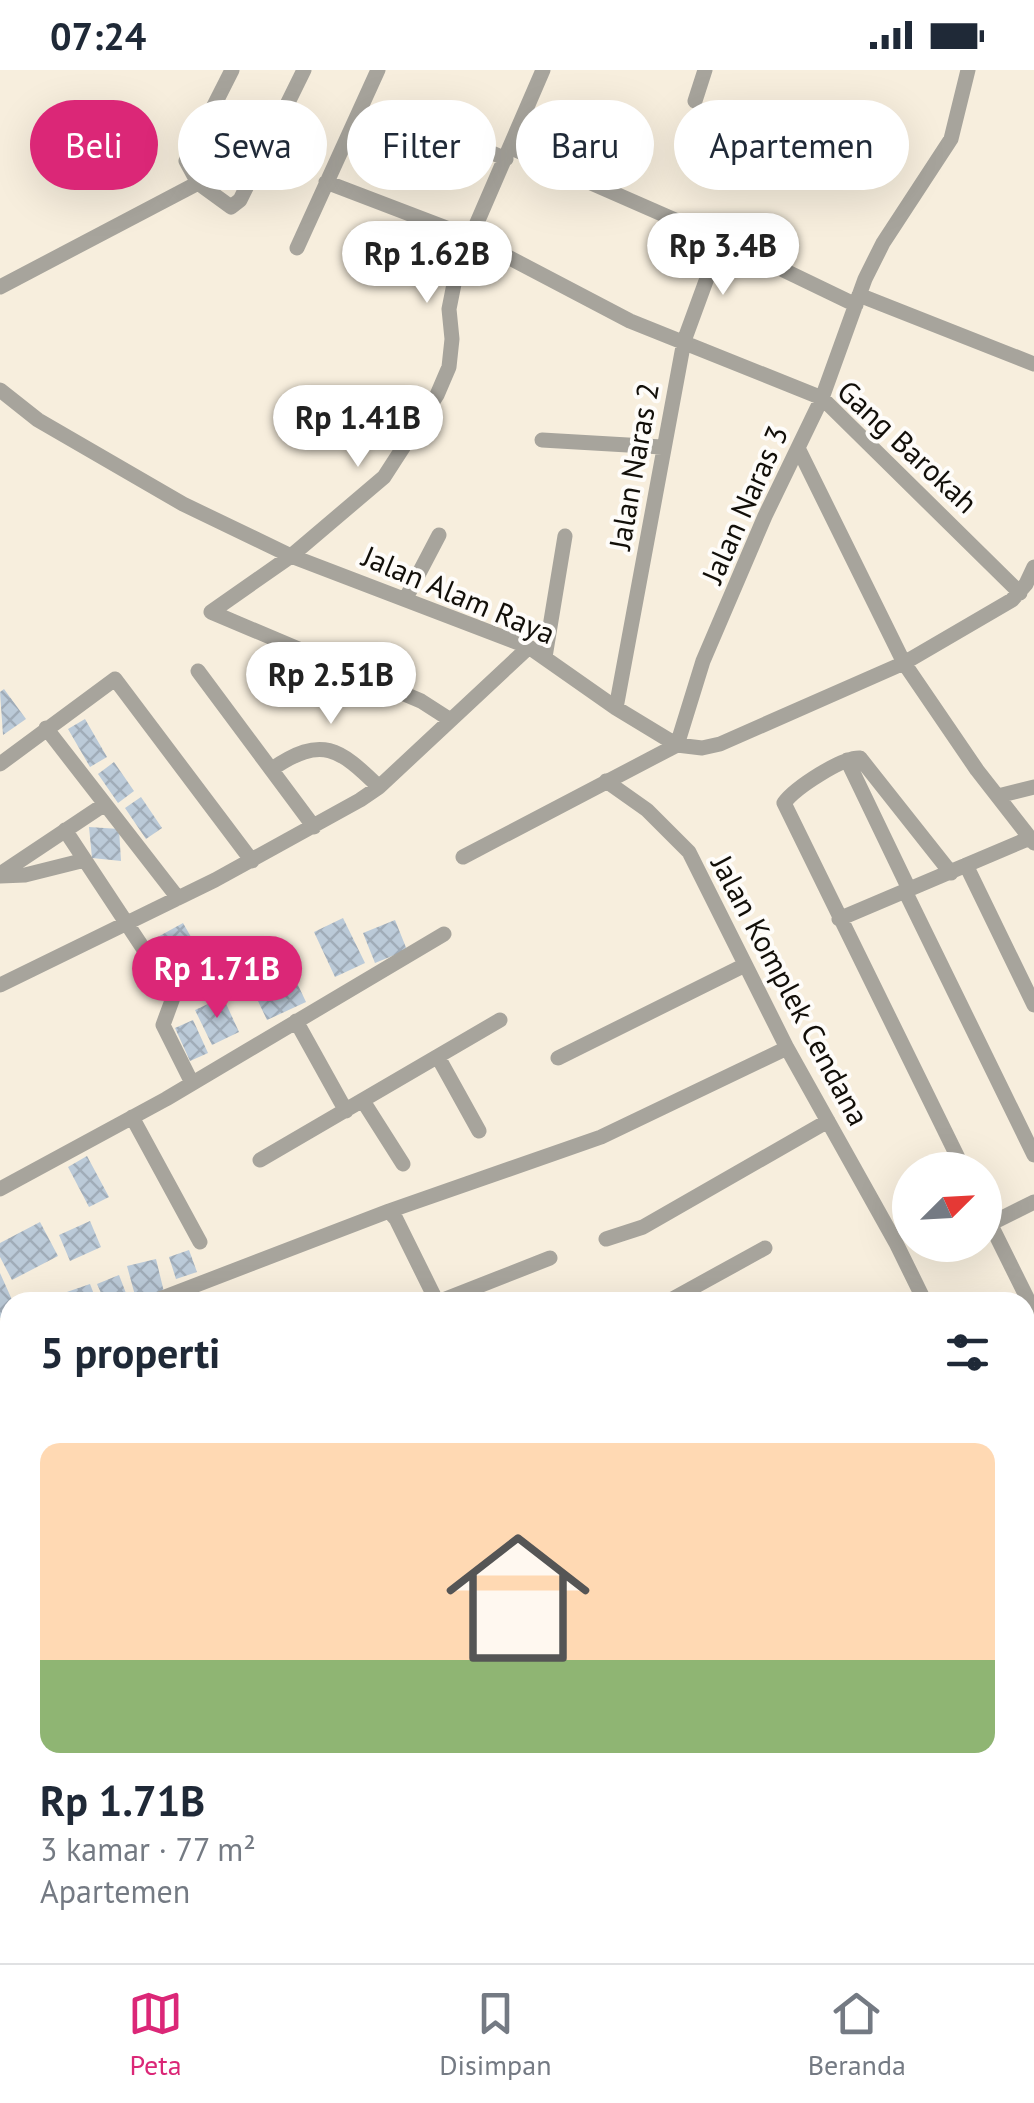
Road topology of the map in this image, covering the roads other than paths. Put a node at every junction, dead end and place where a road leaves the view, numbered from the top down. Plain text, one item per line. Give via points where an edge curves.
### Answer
1 (232, 70) edge
2 (304, 70) edge
3 (543, 70) edge
4 (704, 70) edge
5 (968, 70) edge
6 (375, 72) edge
7 (217, 100) edge
8 (289, 100) edge
9 (695, 100) edge
10 (496, 149) edge
11 (509, 154) junction
12 (327, 180) edge
13 (327, 182) edge
14 (185, 190) edge
15 (207, 190) edge
16 (245, 190) edge
17 (323, 190) edge
18 (470, 236) junction
19 (721, 240) junction
20 (298, 248) dead end
21 (0, 287) edge
22 (858, 300) junction
23 (684, 341) junction
24 (1034, 364) edge
25 (0, 390) edge
26 (822, 398) junction
27 (542, 440) dead end
28 (662, 447) junction
29 (798, 450) junction
30 (439, 535) dead end
31 (565, 536) dead end
32 (292, 556) junction
33 (1034, 567) edge
34 (1027, 588) edge
35 (406, 598) junction
36 (529, 647) junction
37 (545, 657) junction
38 (904, 663) junction
39 (198, 671) dead end
40 (616, 708) junction
41 (449, 719) junction
42 (46, 728) junction
43 (677, 745) junction
44 (847, 760) junction
45 (0, 764) edge
46 (272, 769) junction
47 (606, 782) junction
48 (379, 786) junction
49 (1034, 787) edge
50 (998, 796) junction
51 (105, 804) junction
52 (314, 827) junction
53 (65, 830) junction
54 (1032, 840) edge
55 (463, 857) dead end
56 (85, 860) junction
57 (252, 861) junction
58 (958, 869) junction
59 (0, 875) edge
60 (907, 890) junction
61 (178, 898) junction
62 (839, 919) junction
63 (126, 922) junction
64 (444, 934) dead end
65 (744, 965) junction
66 (0, 985) edge
67 (1034, 1005) edge
68 (500, 1020) dead end
69 (296, 1021) junction
70 (787, 1048) junction
71 (438, 1057) junction
72 (558, 1058) dead end
73 (192, 1084) junction
74 (363, 1101) junction
75 (346, 1110) junction
76 (132, 1116) junction
77 (828, 1121) junction
78 (479, 1131) dead end
79 (955, 1152) edge
80 (1034, 1155) edge
81 (260, 1160) dead end
82 (403, 1164) dead end
83 (0, 1189) edge
84 (1034, 1202) edge
85 (389, 1211) junction
86 (1002, 1214) edge
87 (606, 1238) dead end
88 (200, 1242) dead end
89 (1002, 1247) edge
90 (764, 1248) dead end
91 (550, 1258) dead end
92 (178, 1292) edge
93 (433, 1292) edge
94 (463, 1292) edge
95 (685, 1292) edge
96 (920, 1292) edge
97 (1024, 1292) edge

1 - 7 street
2 - 8 street
3 - 11 street
4 - 9 street
5 - 22 street, Jalan Naras 3 via 951,139 883,243
6 - 12 street
10 - 11 street
11 - 18 street
11 - 19 street
13 - 18 street, Gang Barokah
14 - 21 street
15 - 16 street via 230,207
17 - 20 street
18 - 23 street, Gang Barokah
18 - 32 street via 456,269 449,367 437,395 384,476
19 - 22 street
19 - 23 street, Jalan Naras 2
22 - 24 street
22 - 26 street, Jalan Naras 3
23 - 26 street, Gang Barokah
23 - 28 street, Jalan Naras 2
25 - 32 street, Jalan Alam Raya via 38,420 167,494
26 - 29 street, Jalan Naras 3
26 - 34 street, Gang Barokah
27 - 28 street
28 - 40 street, Jalan Naras 2
29 - 38 street
29 - 43 street, Jalan Naras 3 via 704,662
30 - 35 street
31 - 37 street
32 - 35 street, Jalan Alam Raya
32 - 41 street via 211,612
33 - 34 street
34 - 38 street
35 - 36 street, Jalan Alam Raya
36 - 37 street, Jalan Alam Raya
36 - 41 street
37 - 40 street, Jalan Alam Raya
38 - 43 street via 720,744
38 - 50 street
39 - 46 street
40 - 43 street, Jalan Alam Raya
41 - 48 street
42 - 45 street
42 - 51 street
42 - 57 street via 115,679
43 - 47 street
44 - 58 street via 860,758
44 - 60 street
44 - 62 street via 784,803
46 - 48 street via 295,753 327,749 343,754
46 - 52 street
47 - 55 street
47 - 65 street, Jalan Komplek Cendana via 647,810 689,852
48 - 52 street
49 - 50 street
50 - 54 street
51 - 53 street
51 - 61 street
52 - 57 street
53 - 56 street
53 - 59 street
54 - 58 street
56 - 59 street
56 - 63 street
57 - 61 street
58 - 60 street
58 - 67 street
60 - 62 street
60 - 80 street
61 - 63 street
62 - 79 street
63 - 66 street
63 - 73 street via 174,996 164,1025
64 - 69 street
65 - 70 street, Jalan Komplek Cendana
65 - 72 street
68 - 71 street
69 - 73 street
69 - 75 street
70 - 77 street, Jalan Komplek Cendana
70 - 85 street via 601,1137
71 - 74 street
71 - 78 street
73 - 76 street
74 - 75 street
74 - 82 street
75 - 81 street
76 - 83 street
76 - 88 street
77 - 87 street via 643,1227
77 - 96 street, Jalan Komplek Cendana
84 - 86 street
85 - 92 street
85 - 93 street
89 - 97 street
90 - 95 street
91 - 94 street

